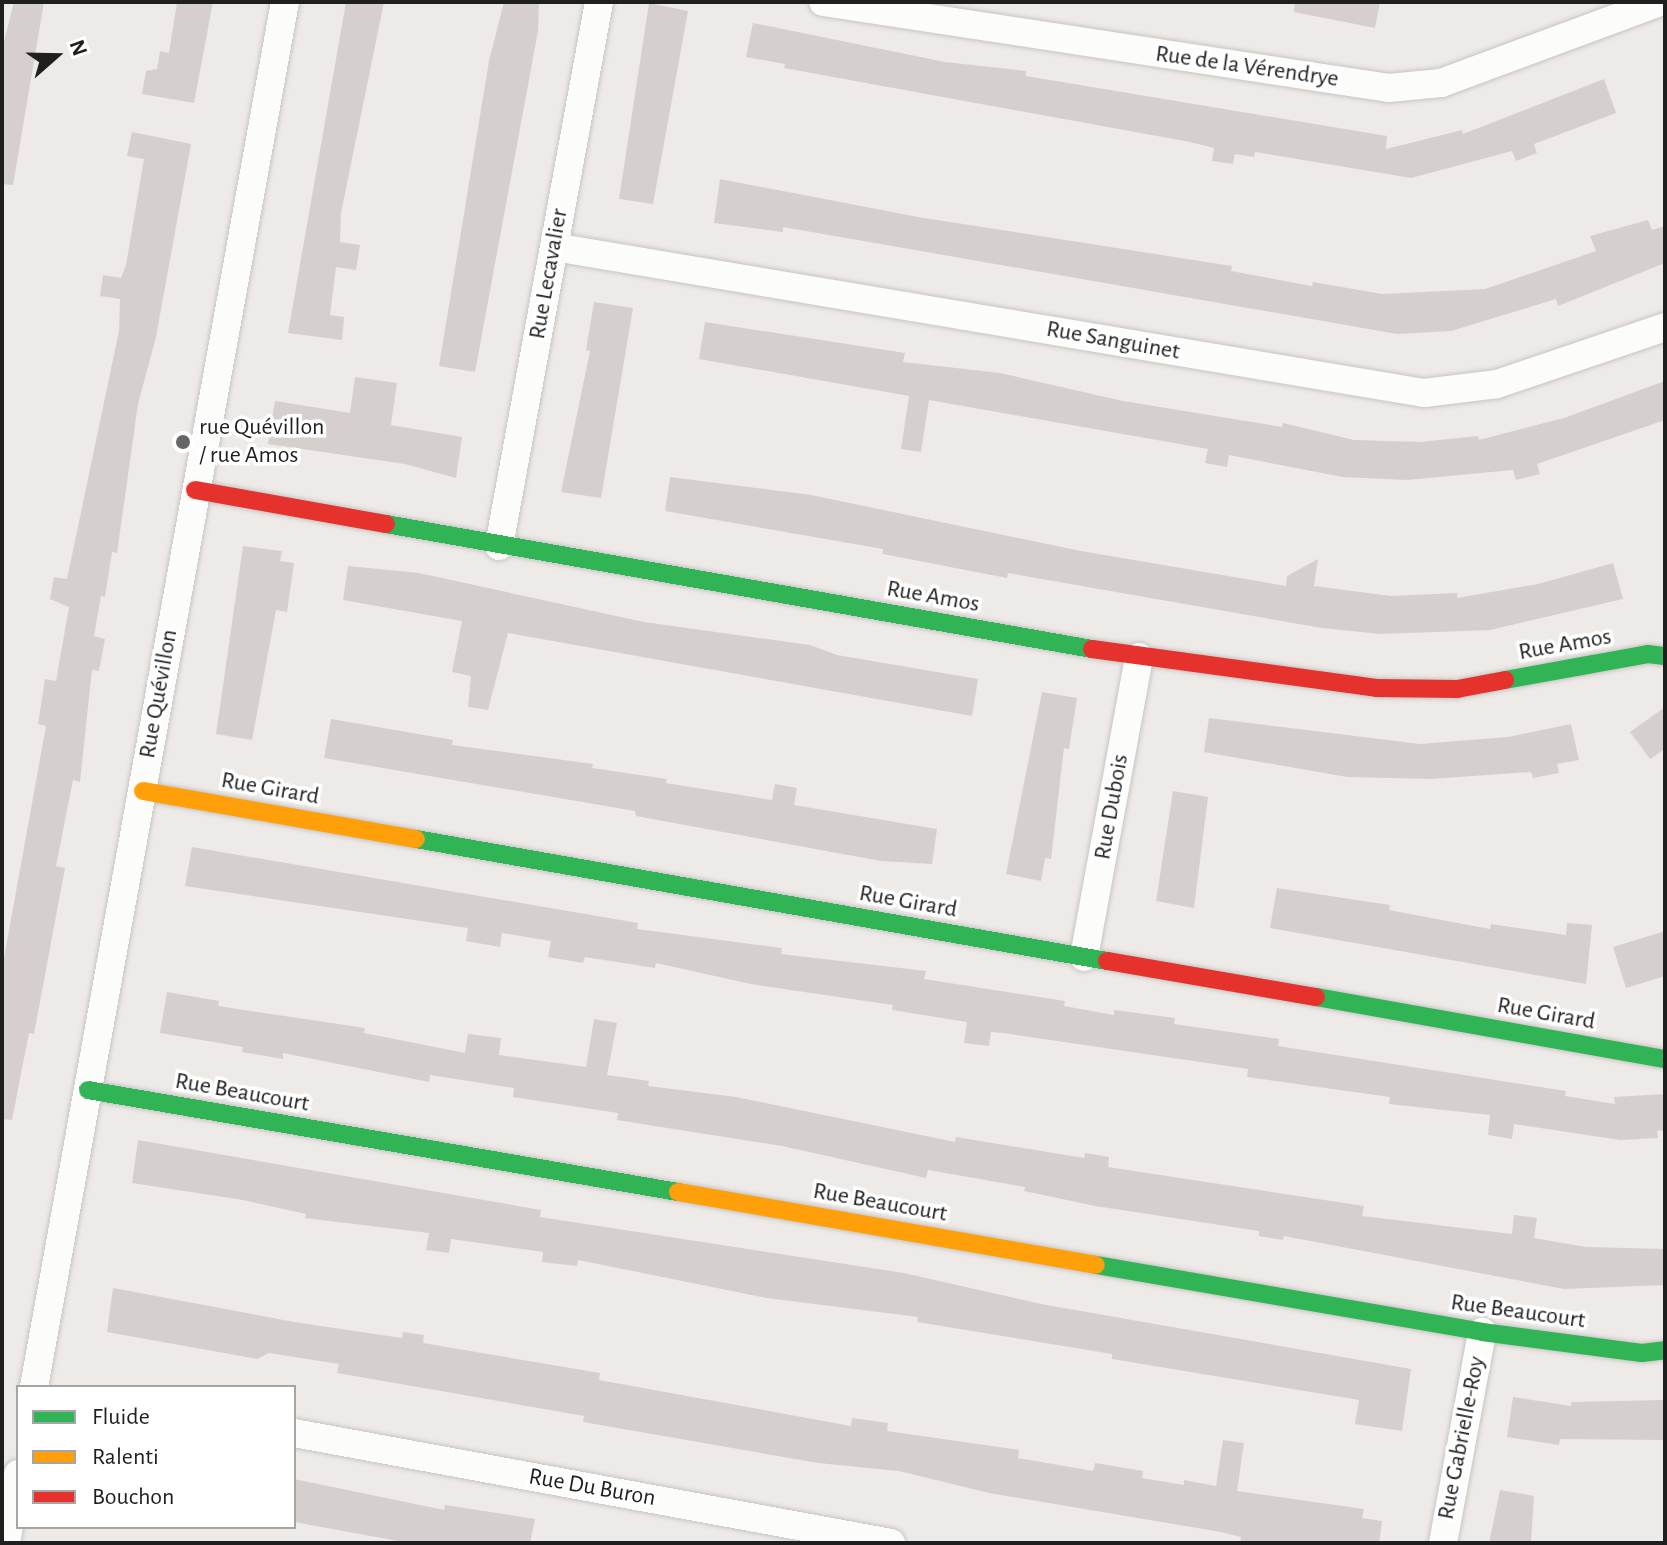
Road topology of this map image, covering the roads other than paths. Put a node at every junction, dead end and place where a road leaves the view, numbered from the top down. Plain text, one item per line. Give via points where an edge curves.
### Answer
1 (285, 2) edge
2 (599, 2) edge
3 (823, 2) edge
4 (1660, 2) edge
5 (906, 10) edge
6 (1607, 11) edge
7 (554, 247) junction
8 (1665, 327) edge
9 (195, 490) junction
10 (499, 546) junction
11 (1665, 656) edge
12 (1139, 657) junction
13 (143, 791) junction
14 (1084, 957) junction
15 (1665, 1059) edge
16 (88, 1090) junction
17 (1482, 1332) junction
18 (1665, 1350) edge
19 (38, 1385) edge
20 (296, 1433) edge
21 (16, 1484) edge
22 (5, 1536) edge
23 (891, 1543) edge
24 (1443, 1543) edge

1 - 9 street, Rue Quévillon
2 - 7 street, Rue Lecavalier
3 - 5 street, Rue de la Vérendrye
4 - 6 street, Rue de la Vérendrye
5 - 6 street, Rue de la Vérendrye via 1389,88 1441,83
7 - 8 street, Rue Sanguinet via 1424,393 1497,384
7 - 10 street, Rue Lecavalier
9 - 10 street, Rue Amos
9 - 13 street, Rue Quévillon
10 - 12 street, Rue Amos
11 - 12 street, Rue Amos via 1648,654 1457,689 1376,688
12 - 14 street, Rue Dubois
13 - 14 street, Rue Girard
13 - 16 street, Rue Quévillon
14 - 15 street, Rue Girard
16 - 17 street, Rue Beaucourt
16 - 19 street, Rue Quévillon
17 - 18 street, Rue Beaucourt via 1642,1353
17 - 24 street, Rue Gabrielle-Roy
20 - 23 street, Rue Du Buron
21 - 22 street

